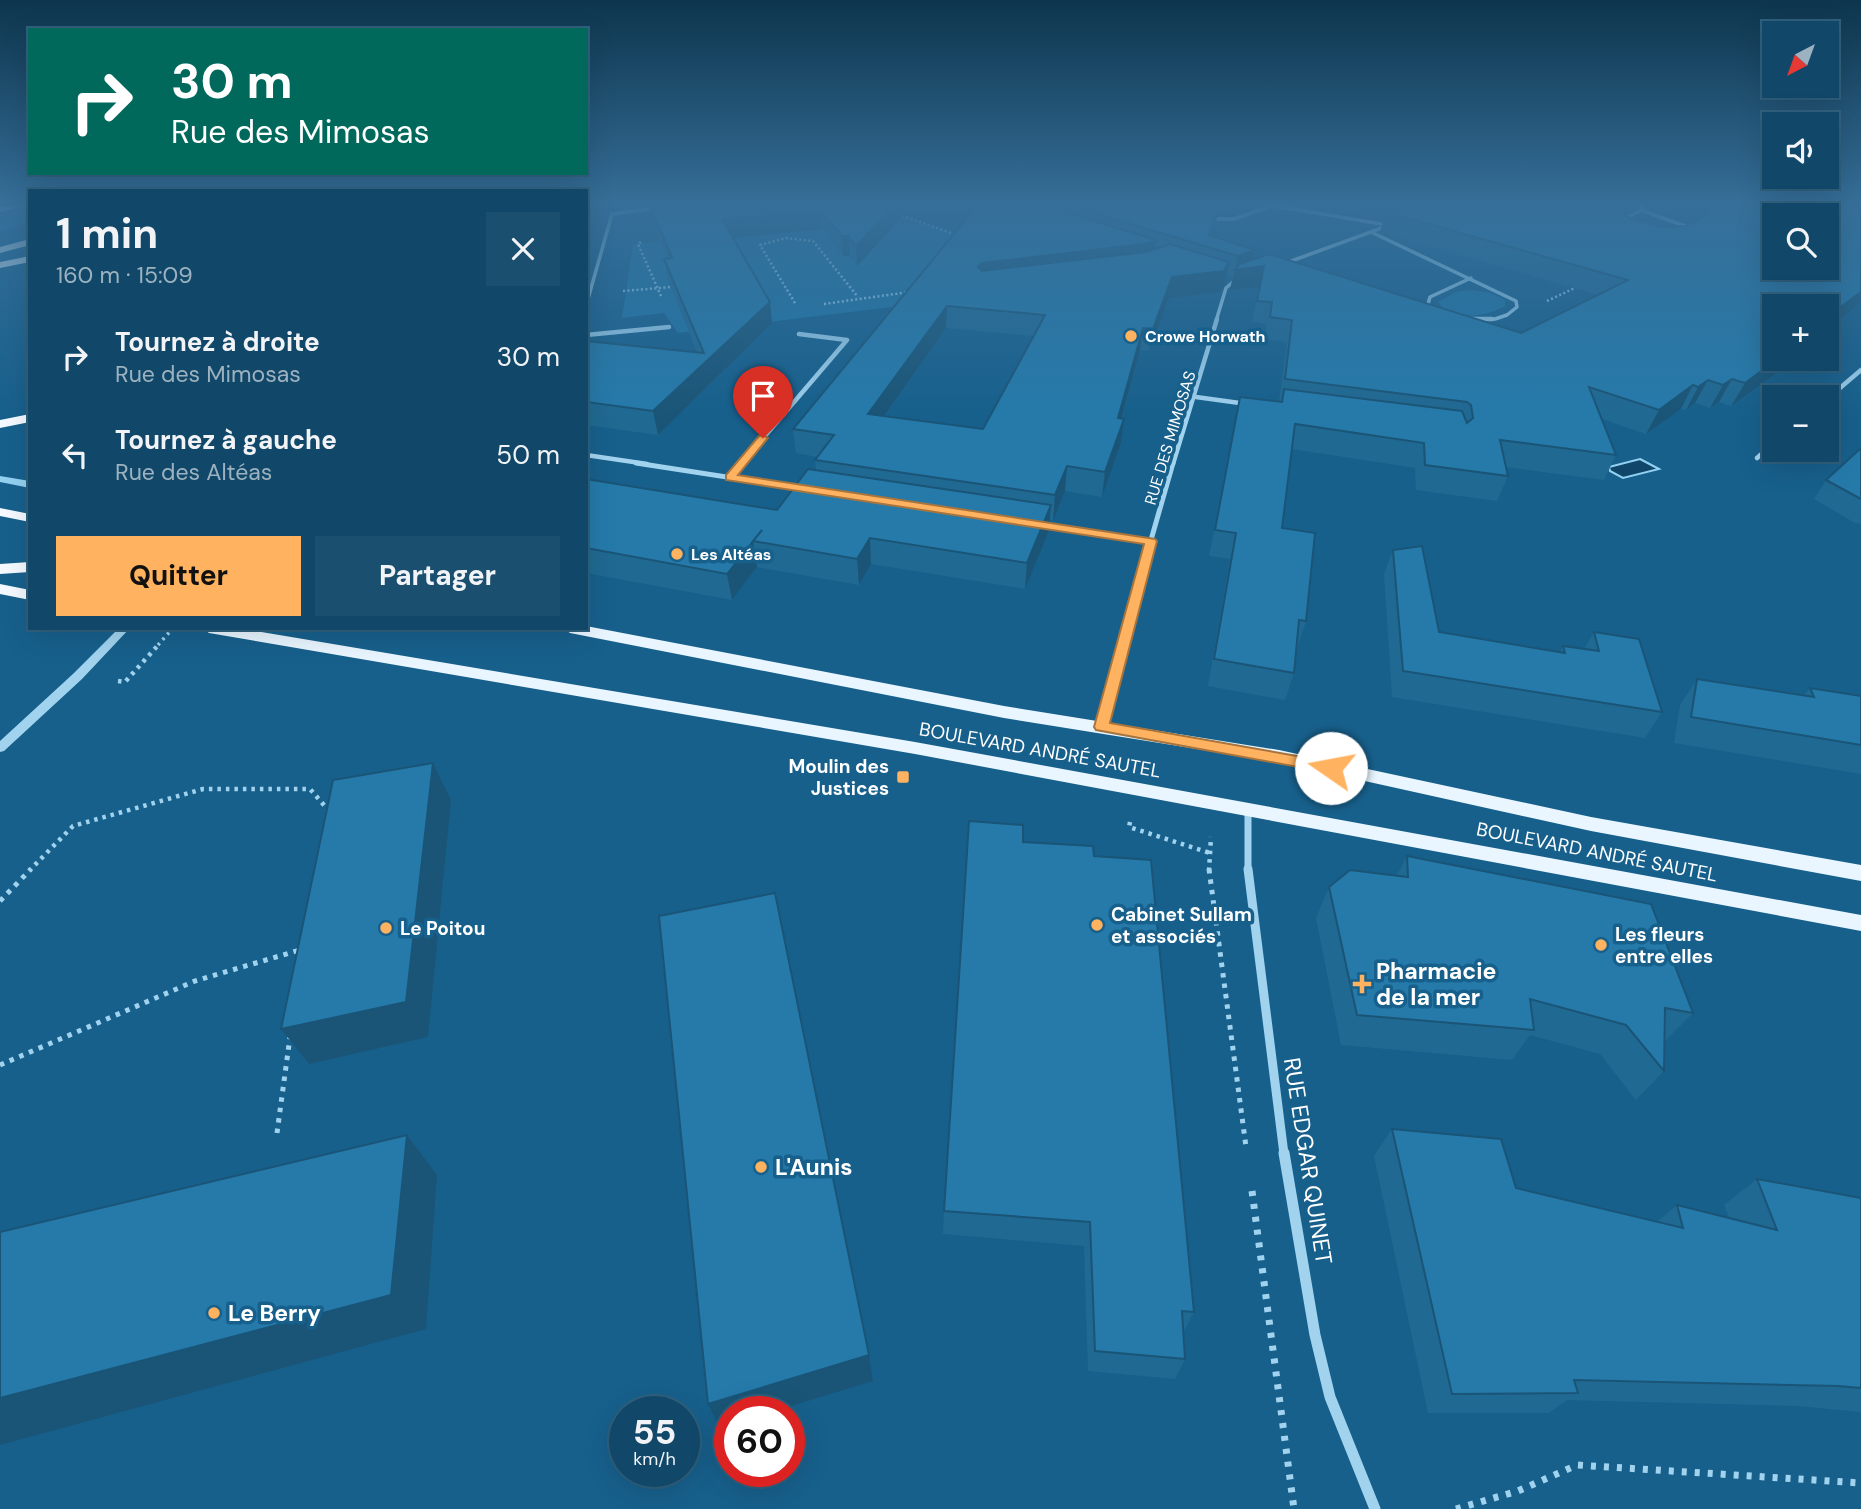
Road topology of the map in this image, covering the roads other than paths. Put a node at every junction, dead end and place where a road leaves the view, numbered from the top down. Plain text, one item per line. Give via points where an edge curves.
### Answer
1 (595, 275) edge
2 (1465, 275) edge
3 (1241, 278) edge
4 (1471, 278) junction
5 (1224, 279) edge
6 (1234, 281) junction
7 (588, 299) edge
8 (1443, 314) edge
9 (1465, 319) edge
10 (669, 327) dead end
11 (799, 334) dead end
12 (588, 335) edge
13 (1861, 370) edge
14 (1839, 389) edge
15 (1196, 397) junction
16 (1253, 404) edge
17 (28, 418) edge
18 (0, 424) edge
19 (1762, 454) edge
20 (588, 456) edge
21 (1757, 458) dead end
22 (730, 477) junction
23 (812, 490) edge
24 (0, 512) edge
25 (28, 518) edge
26 (1031, 523) edge
27 (1151, 541) junction
28 (28, 567) edge
29 (0, 569) edge
30 (0, 589) edge
31 (28, 595) edge
32 (123, 630) edge
33 (221, 630) edge
34 (580, 630) edge
35 (1102, 727) junction
36 (0, 748) edge
37 (1248, 809) junction
38 (1861, 873) edge
39 (1861, 923) edge
40 (1375, 1509) edge

1 - 7 street
2 - 4 street
3 - 6 street
4 - 8 street via 1427,300
4 - 9 street via 1516,301 1517,307 1500,317
5 - 6 street
6 - 15 street, RUE DES MIMOSAS via 1226,288
10 - 12 street
11 - 22 street via 847,340
13 - 14 street
15 - 16 street
15 - 27 street, RUE DES MIMOSAS
17 - 18 highway
19 - 21 street
20 - 22 street
22 - 23 street
24 - 25 highway
26 - 27 street
27 - 35 street, RUE DES MIMOSAS
28 - 29 highway
30 - 31 highway
32 - 36 street
33 - 37 main road, BOULEVARD ANDRÉ SAUTEL
34 - 35 main road, BOULEVARD ANDRÉ SAUTEL
35 - 38 main road, BOULEVARD ANDRÉ SAUTEL via 1279,756 1591,824
37 - 39 main road, BOULEVARD ANDRÉ SAUTEL
37 - 40 street, RUE EDGAR QUINET via 1247,865 1284,1152 1315,1335 1330,1397

